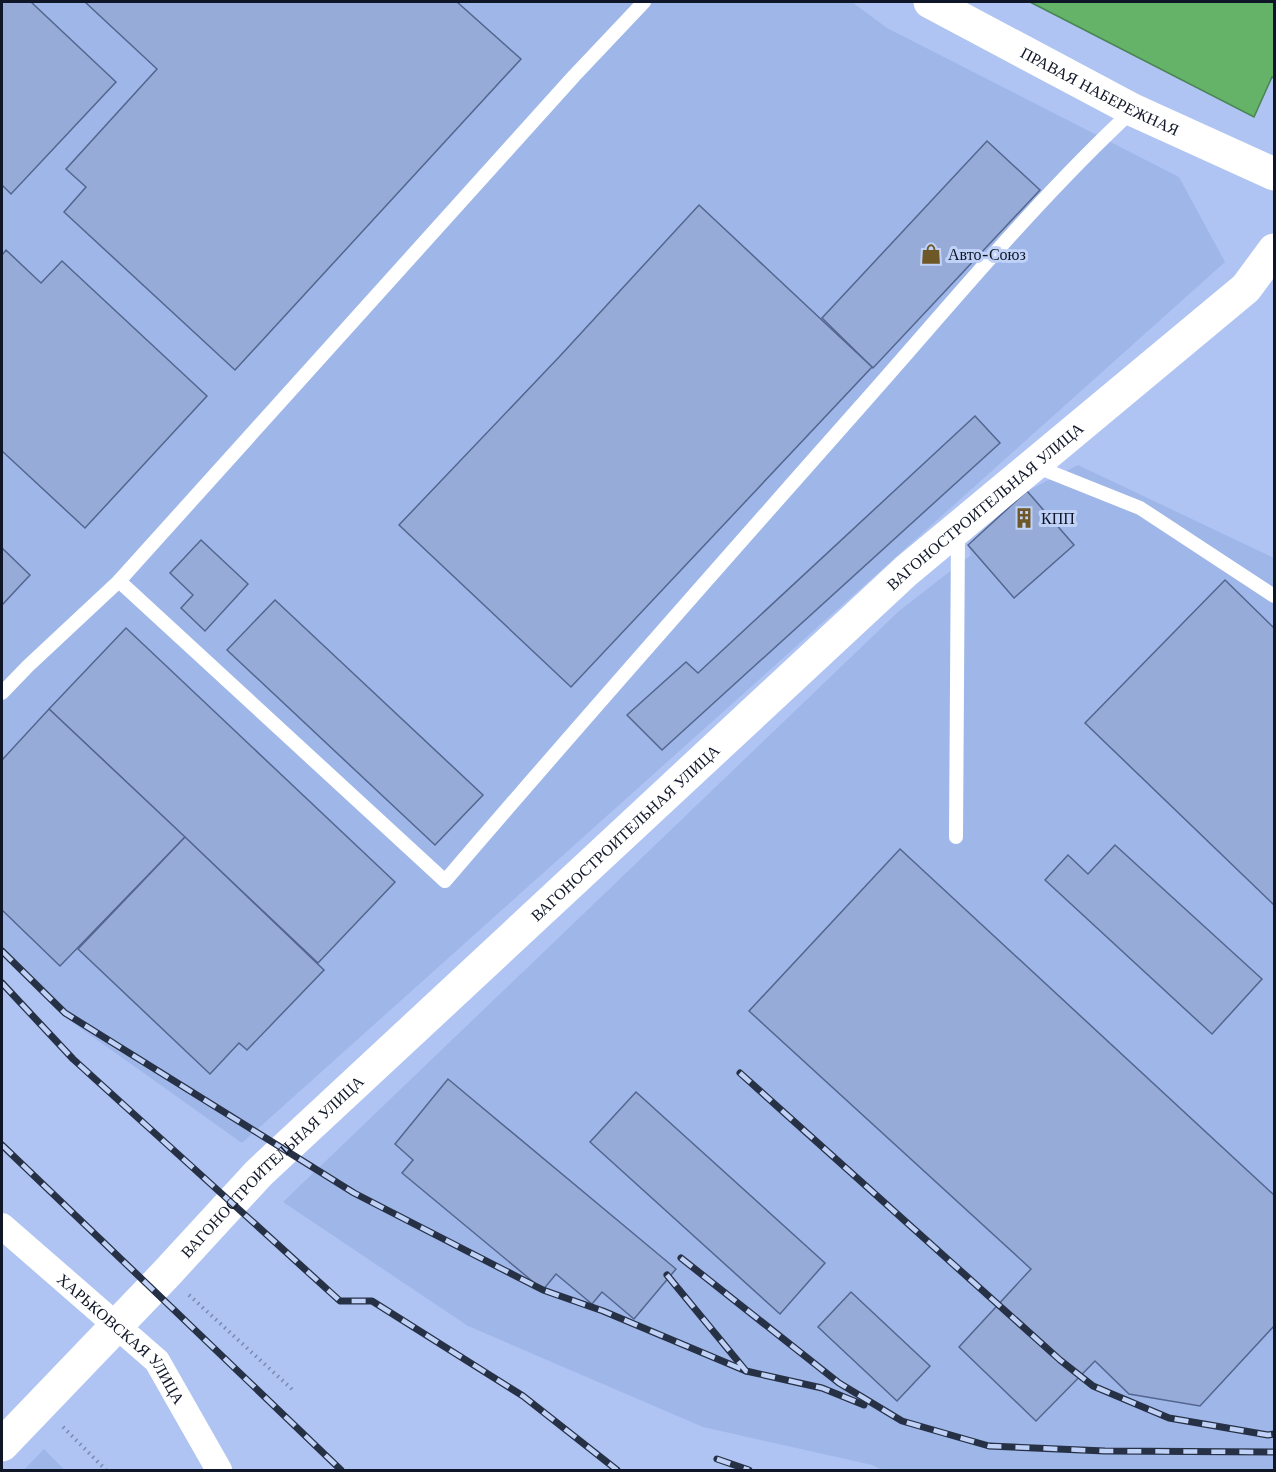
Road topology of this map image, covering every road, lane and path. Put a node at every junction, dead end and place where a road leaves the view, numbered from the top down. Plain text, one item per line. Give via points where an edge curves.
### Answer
1 (644, 2) edge
2 (930, 2) edge
3 (1133, 110) junction
4 (1275, 174) edge
5 (1275, 250) edge
6 (1033, 466) junction
7 (958, 528) junction
8 (119, 580) junction
9 (1275, 596) edge
10 (2, 693) edge
11 (956, 837) dead end
12 (2, 1226) edge
13 (166, 1274) junction
14 (294, 1391) dead end
15 (42, 1405) junction
16 (9, 1438) edge
17 (105, 1470) edge
18 (219, 1470) edge

1 - 8 lane
2 - 3 main road, ПРАВАЯ НАБЕРЕЖНАЯ
3 - 4 main road, ПРАВАЯ НАБЕРЕЖНАЯ
3 - 8 lane via 1008,238 445,881
5 - 6 main road, ВАГОНОСТРОИТЕЛЬНАЯ УЛИЦА via 1246,288
6 - 7 main road, ВАГОНОСТРОИТЕЛЬНАЯ УЛИЦА
6 - 9 lane via 1140,508
7 - 11 lane
7 - 13 main road, ВАГОНОСТРОИТЕЛЬНАЯ УЛИЦА via 906,571 259,1173
8 - 10 lane
12 - 18 street, ХАРЬКОВСКАЯ УЛИЦА via 158,1361
13 - 14 path
13 - 15 main road, ВАГОНОСТРОИТЕЛЬНАЯ УЛИЦА
15 - 16 main road, ВАГОНОСТРОИТЕЛЬНАЯ УЛИЦА
15 - 17 path

